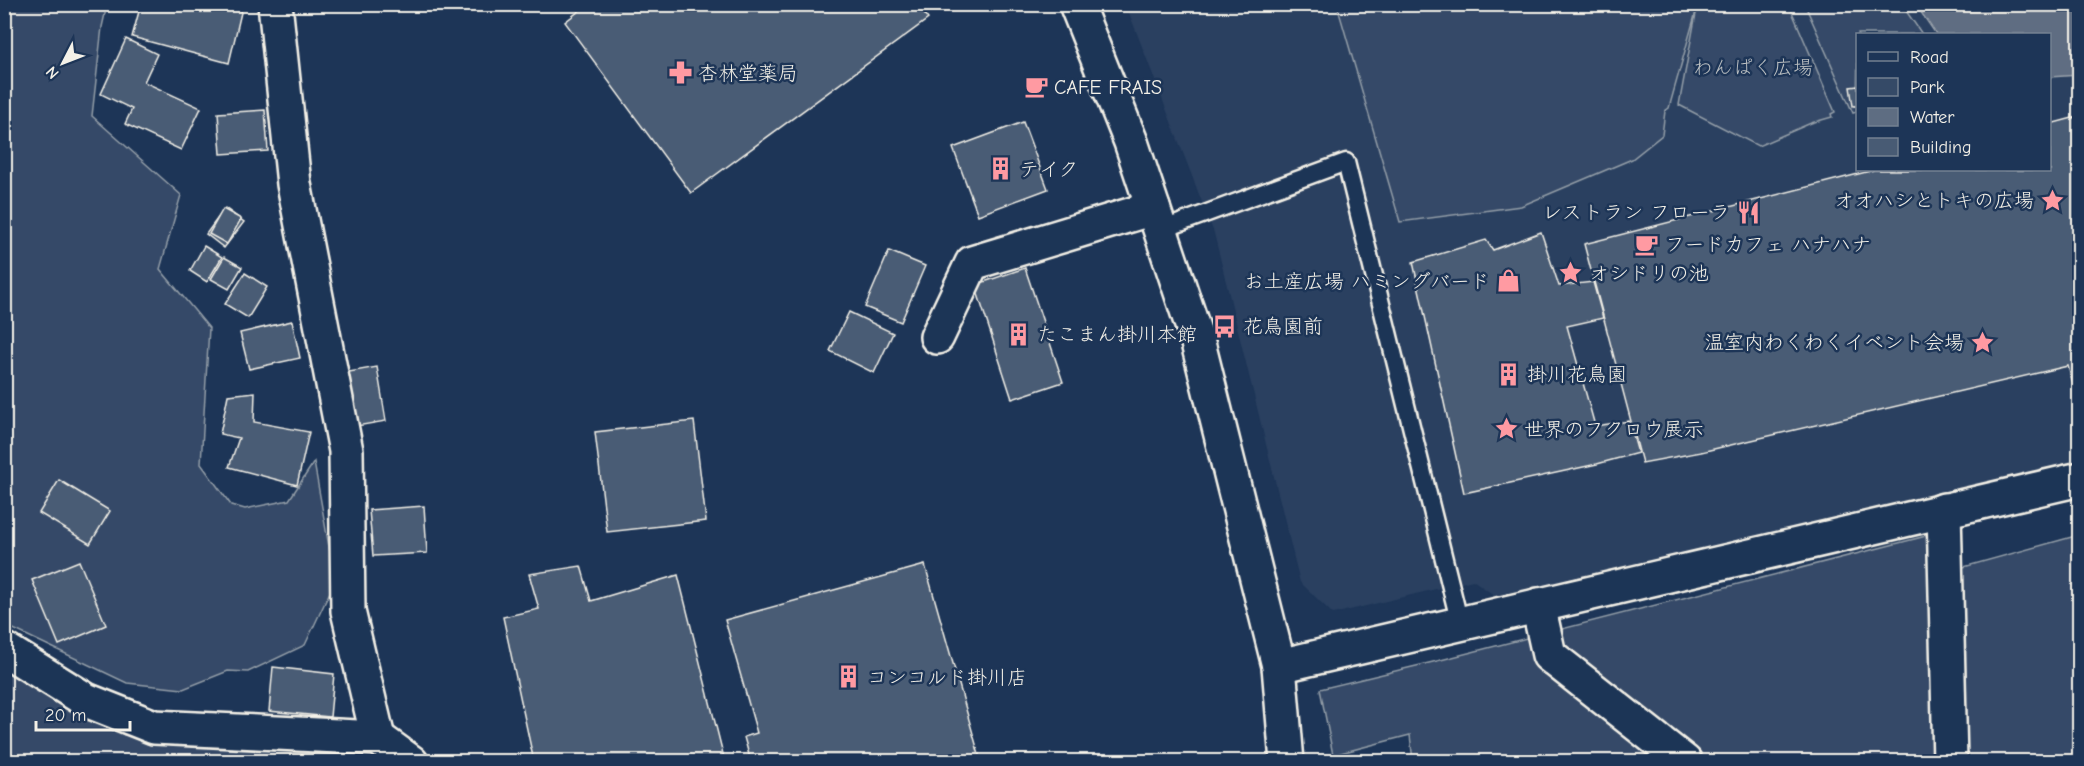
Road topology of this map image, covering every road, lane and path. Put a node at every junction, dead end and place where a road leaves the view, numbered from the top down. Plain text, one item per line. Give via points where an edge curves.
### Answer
1 (275, 4) edge
2 (1076, 4) edge
3 (1157, 219) junction
4 (937, 337) dead end
5 (2079, 479) edge
6 (1944, 510) junction
7 (1538, 605) junction
8 (1460, 624) junction
9 (4, 649) edge
10 (1279, 666) junction
11 (378, 738) junction
12 (1286, 761) edge
13 (411, 762) edge
14 (1685, 762) edge
15 (1950, 762) edge

1 - 11 street via 294,184 346,451 348,610
2 - 3 street
3 - 4 street via 972,262
3 - 8 lane via 1346,162
3 - 10 street via 1198,343
5 - 6 street
6 - 7 street
6 - 15 street
7 - 8 street
7 - 14 street via 1549,655
8 - 10 street
9 - 11 street via 86,700 154,727
10 - 12 street
11 - 13 street

